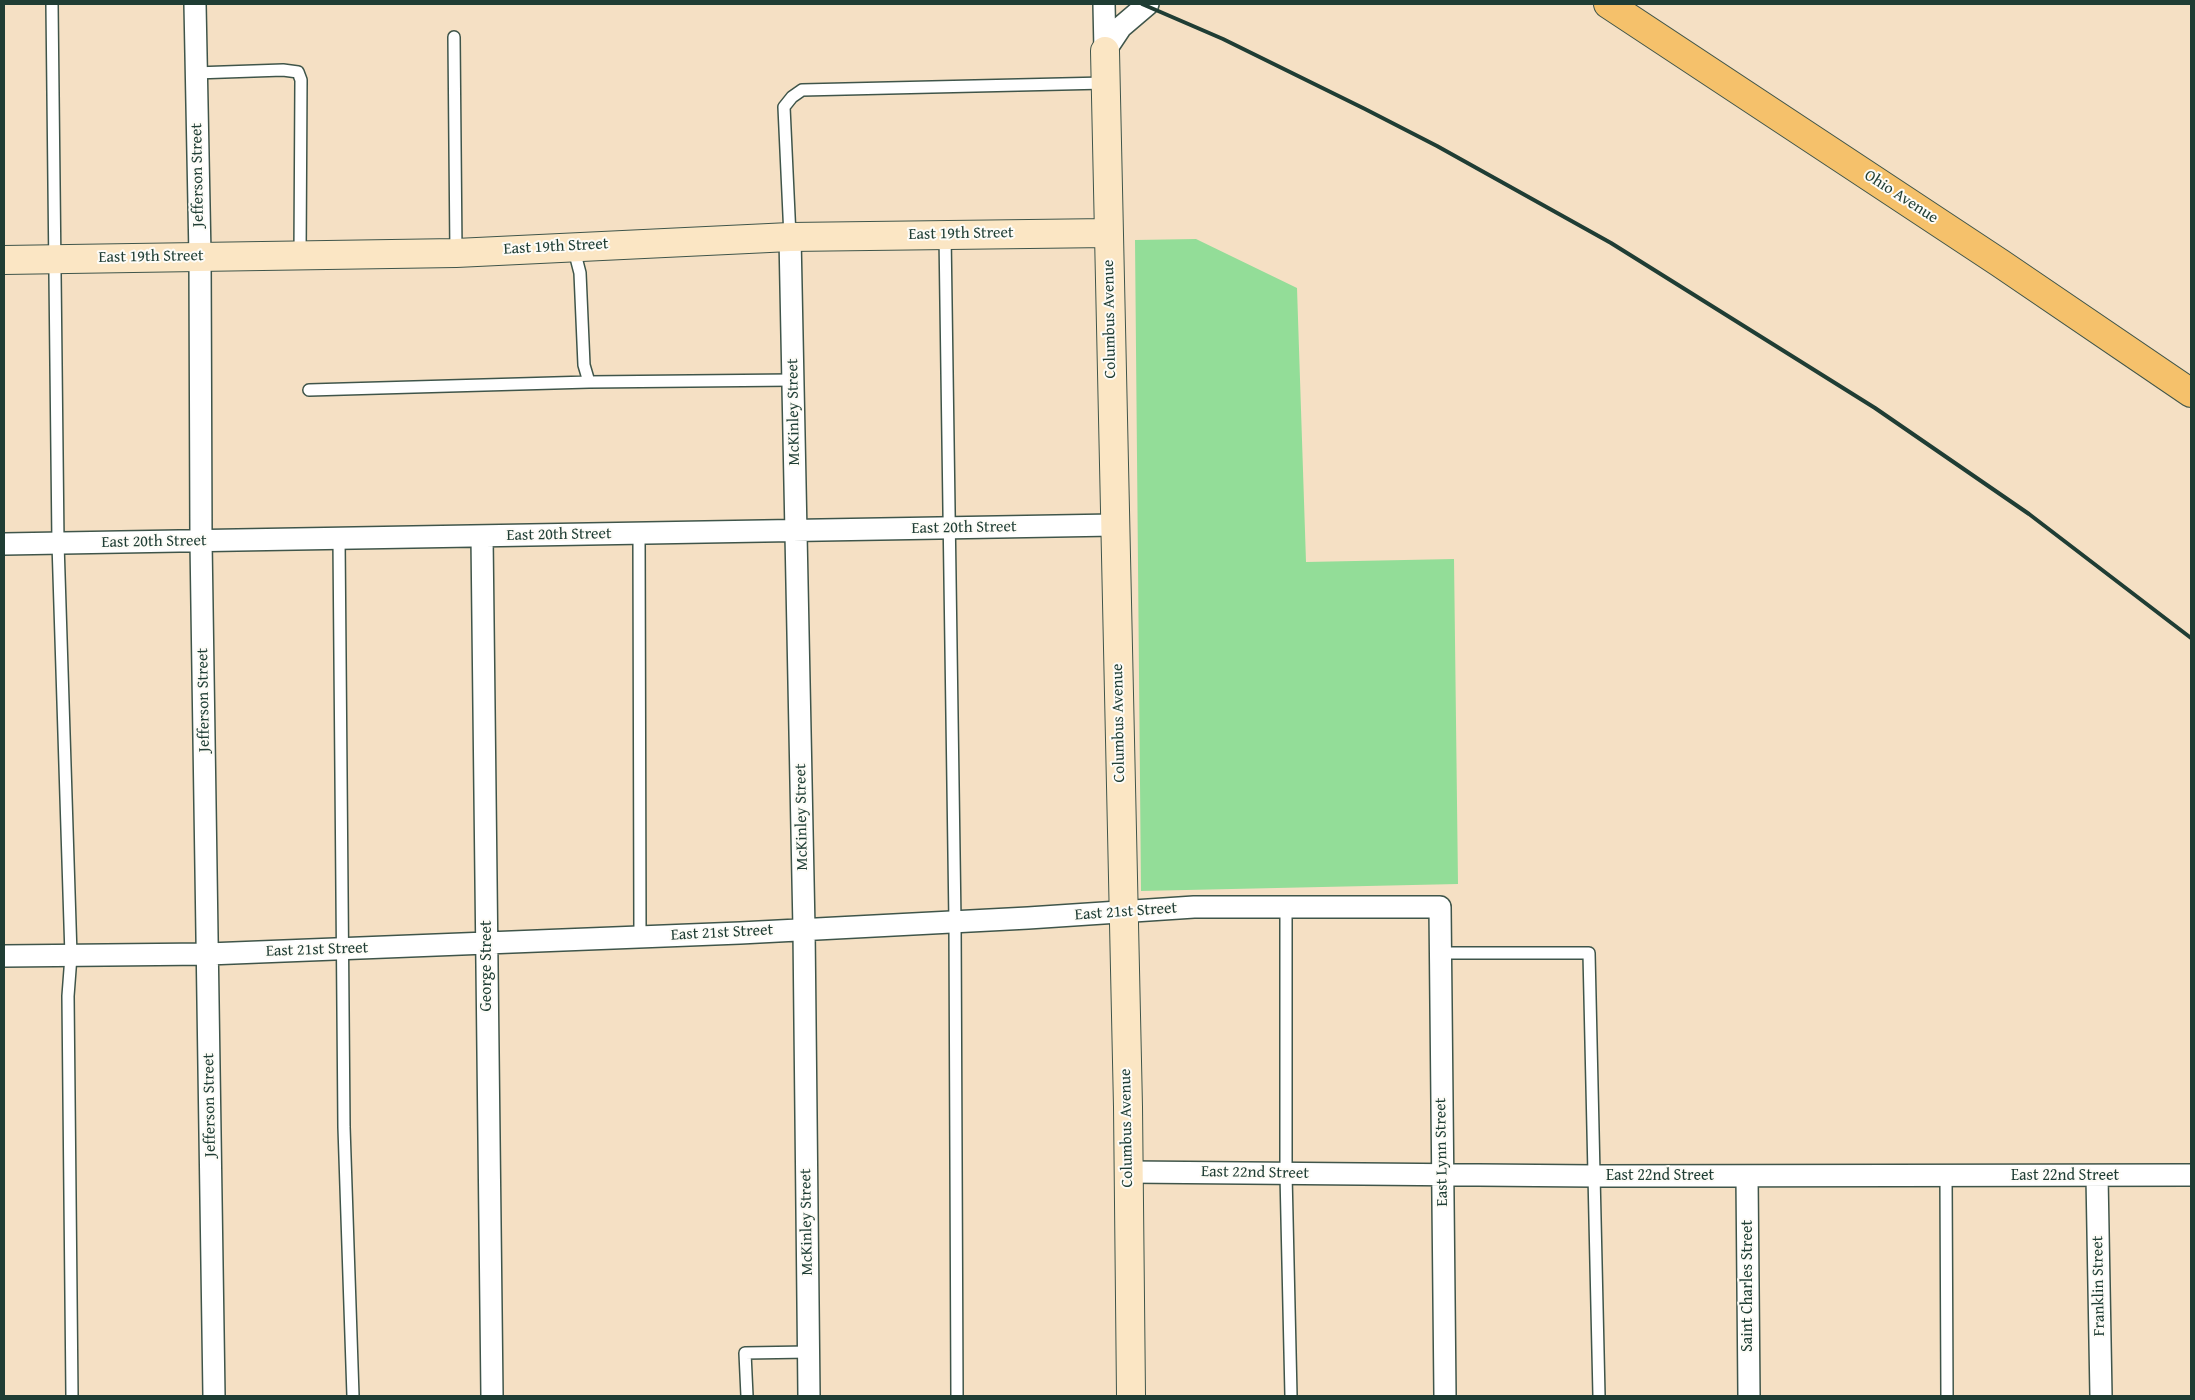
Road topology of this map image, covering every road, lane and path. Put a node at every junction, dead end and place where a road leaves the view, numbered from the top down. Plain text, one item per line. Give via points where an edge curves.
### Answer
1 (52, 4) edge
2 (195, 4) edge
3 (1104, 4) edge
4 (1148, 4) edge
5 (1608, 4) edge
6 (454, 38) dead end
7 (1105, 51) junction
8 (195, 73) junction
9 (1106, 83) junction
10 (1108, 232) junction
11 (944, 234) junction
12 (790, 237) junction
13 (573, 246) junction
14 (456, 253) junction
15 (200, 256) junction
16 (300, 256) junction
17 (56, 259) junction
18 (4, 260) edge
19 (793, 380) junction
20 (590, 382) junction
21 (309, 390) dead end
22 (2191, 393) edge
23 (1114, 525) junction
24 (949, 528) junction
25 (796, 531) junction
26 (639, 533) junction
27 (482, 536) junction
28 (339, 538) junction
29 (201, 541) junction
30 (58, 543) junction
31 (4, 544) edge
32 (1286, 907) junction
33 (1440, 907) joint
34 (1123, 912) junction
35 (955, 922) junction
36 (804, 929) junction
37 (640, 937) junction
38 (486, 943) junction
39 (343, 949) junction
40 (1440, 953) junction
41 (208, 954) junction
42 (4, 956) edge
43 (71, 956) junction
44 (1128, 1172) junction
45 (1286, 1174) junction
46 (1442, 1175) junction
47 (2191, 1175) edge
48 (1595, 1176) junction
49 (1747, 1176) junction
50 (1946, 1176) junction
51 (2097, 1176) junction
52 (809, 1352) junction
53 (72, 1396) edge
54 (214, 1396) edge
55 (353, 1396) edge
56 (492, 1396) edge
57 (747, 1396) edge
58 (809, 1396) edge
59 (957, 1396) edge
60 (1131, 1396) edge
61 (1290, 1396) edge
62 (1445, 1396) edge
63 (1599, 1396) edge
64 (1749, 1396) edge
65 (1947, 1396) edge
66 (2101, 1396) edge

1 - 17 lane
2 - 8 street, Jefferson Street
3 - 7 street, Columbus Avenue
4 - 7 street via 1121,27
5 - 22 main road, Ohio Avenue via 1992,257
6 - 14 lane
7 - 9 street, Columbus Avenue
8 - 15 street, Jefferson Street
8 - 16 lane via 298,72 301,80
9 - 10 street, Columbus Avenue
9 - 12 lane via 802,90 784,107
10 - 11 street, East 19th Street
10 - 23 street, Columbus Avenue
11 - 12 street, East 19th Street
11 - 24 lane
12 - 13 street, East 19th Street
12 - 19 street, McKinley Street
13 - 14 street, East 19th Street
13 - 20 lane via 580,273 584,365
14 - 16 street, East 19th Street
15 - 16 street, East 19th Street
15 - 17 street, East 19th Street
15 - 29 street, Jefferson Street
17 - 18 street, East 19th Street
17 - 30 lane
19 - 20 lane
19 - 25 street, McKinley Street
20 - 21 lane
23 - 24 street, East 20th Street
23 - 34 street, Columbus Avenue
24 - 25 street, East 20th Street
24 - 35 lane
25 - 26 street, East 20th Street
25 - 36 street, McKinley Street
26 - 27 street, East 20th Street
26 - 37 lane
27 - 28 street, East 20th Street
27 - 38 street, George Street
28 - 29 street, East 20th Street
28 - 39 lane
29 - 30 street, East 20th Street
29 - 41 street, Jefferson Street
30 - 31 street, East 20th Street
30 - 43 lane
32 - 33 street, East 21st Street
32 - 34 street, East 21st Street via 1194,907
32 - 45 lane
33 - 40 street, East Lynn Street
34 - 35 street, East 21st Street
34 - 44 street, Columbus Avenue
35 - 36 street, East 21st Street
35 - 59 lane
36 - 37 street, East 21st Street
36 - 52 street, McKinley Street
37 - 38 street, East 21st Street
38 - 39 street, East 21st Street
38 - 56 street, George Street
39 - 41 street, East 21st Street
39 - 55 lane via 344,1128
40 - 46 street, East Lynn Street
40 - 48 lane via 1589,953
41 - 43 street, East 21st Street
41 - 54 street, Jefferson Street
42 - 43 street, East 21st Street
43 - 53 lane via 68,996
44 - 45 street, East 22nd Street
44 - 60 street, Columbus Avenue
45 - 46 street, East 22nd Street
45 - 61 lane
46 - 48 street, East 22nd Street
46 - 62 street, East Lynn Street
47 - 51 street, East 22nd Street
48 - 49 street, East 22nd Street
48 - 63 lane
49 - 50 street, East 22nd Street
49 - 64 street, Saint Charles Street
50 - 51 street, East 22nd Street
50 - 65 lane
51 - 66 street, Franklin Street
52 - 57 lane via 745,1353
52 - 58 street, McKinley Street

